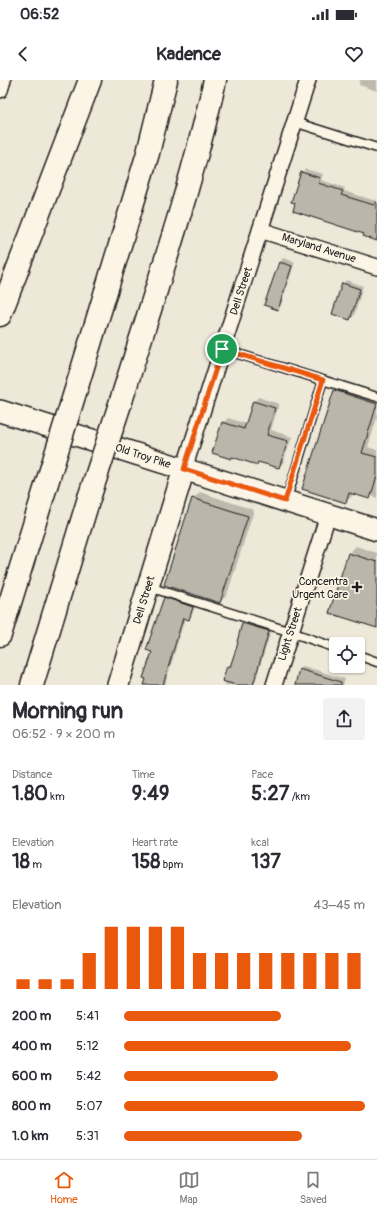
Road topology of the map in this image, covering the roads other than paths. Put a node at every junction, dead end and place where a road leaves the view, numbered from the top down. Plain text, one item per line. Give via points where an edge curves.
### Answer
1 (3, 80) edge
2 (90, 80) edge
3 (166, 80) edge
4 (215, 80) edge
5 (308, 80) edge
6 (0, 90) edge
7 (294, 122) junction
8 (377, 148) edge
9 (260, 230) junction
10 (377, 267) edge
11 (0, 315) edge
12 (222, 349) junction
13 (323, 380) junction
14 (377, 397) edge
15 (0, 411) edge
16 (184, 469) junction
17 (285, 501) junction
18 (328, 515) junction
19 (377, 530) edge
20 (148, 587) junction
21 (291, 632) junction
22 (0, 635) edge
23 (329, 646) edge
24 (365, 658) edge
25 (377, 662) edge
26 (32, 685) edge
27 (118, 685) edge
28 (274, 685) edge

1 - 6 street
2 - 11 highway
3 - 22 highway, bridge via 148,153
4 - 26 highway, bridge via 176,226
5 - 7 street, Dell Street
7 - 8 lane
7 - 9 street, Dell Street
9 - 10 street, Maryland Avenue
9 - 12 street, Dell Street
12 - 13 lane
12 - 16 street, Dell Street
13 - 14 lane
13 - 17 lane
15 - 16 main road, Old Troy Pike
16 - 17 main road, Old Troy Pike
16 - 20 main road, Dell Street
17 - 18 main road, Old Troy Pike
18 - 19 main road, Old Troy Pike
18 - 21 street, Light Street
20 - 21 lane
20 - 27 main road, Dell Street
21 - 23 lane
21 - 28 street, Light Street
24 - 25 lane

